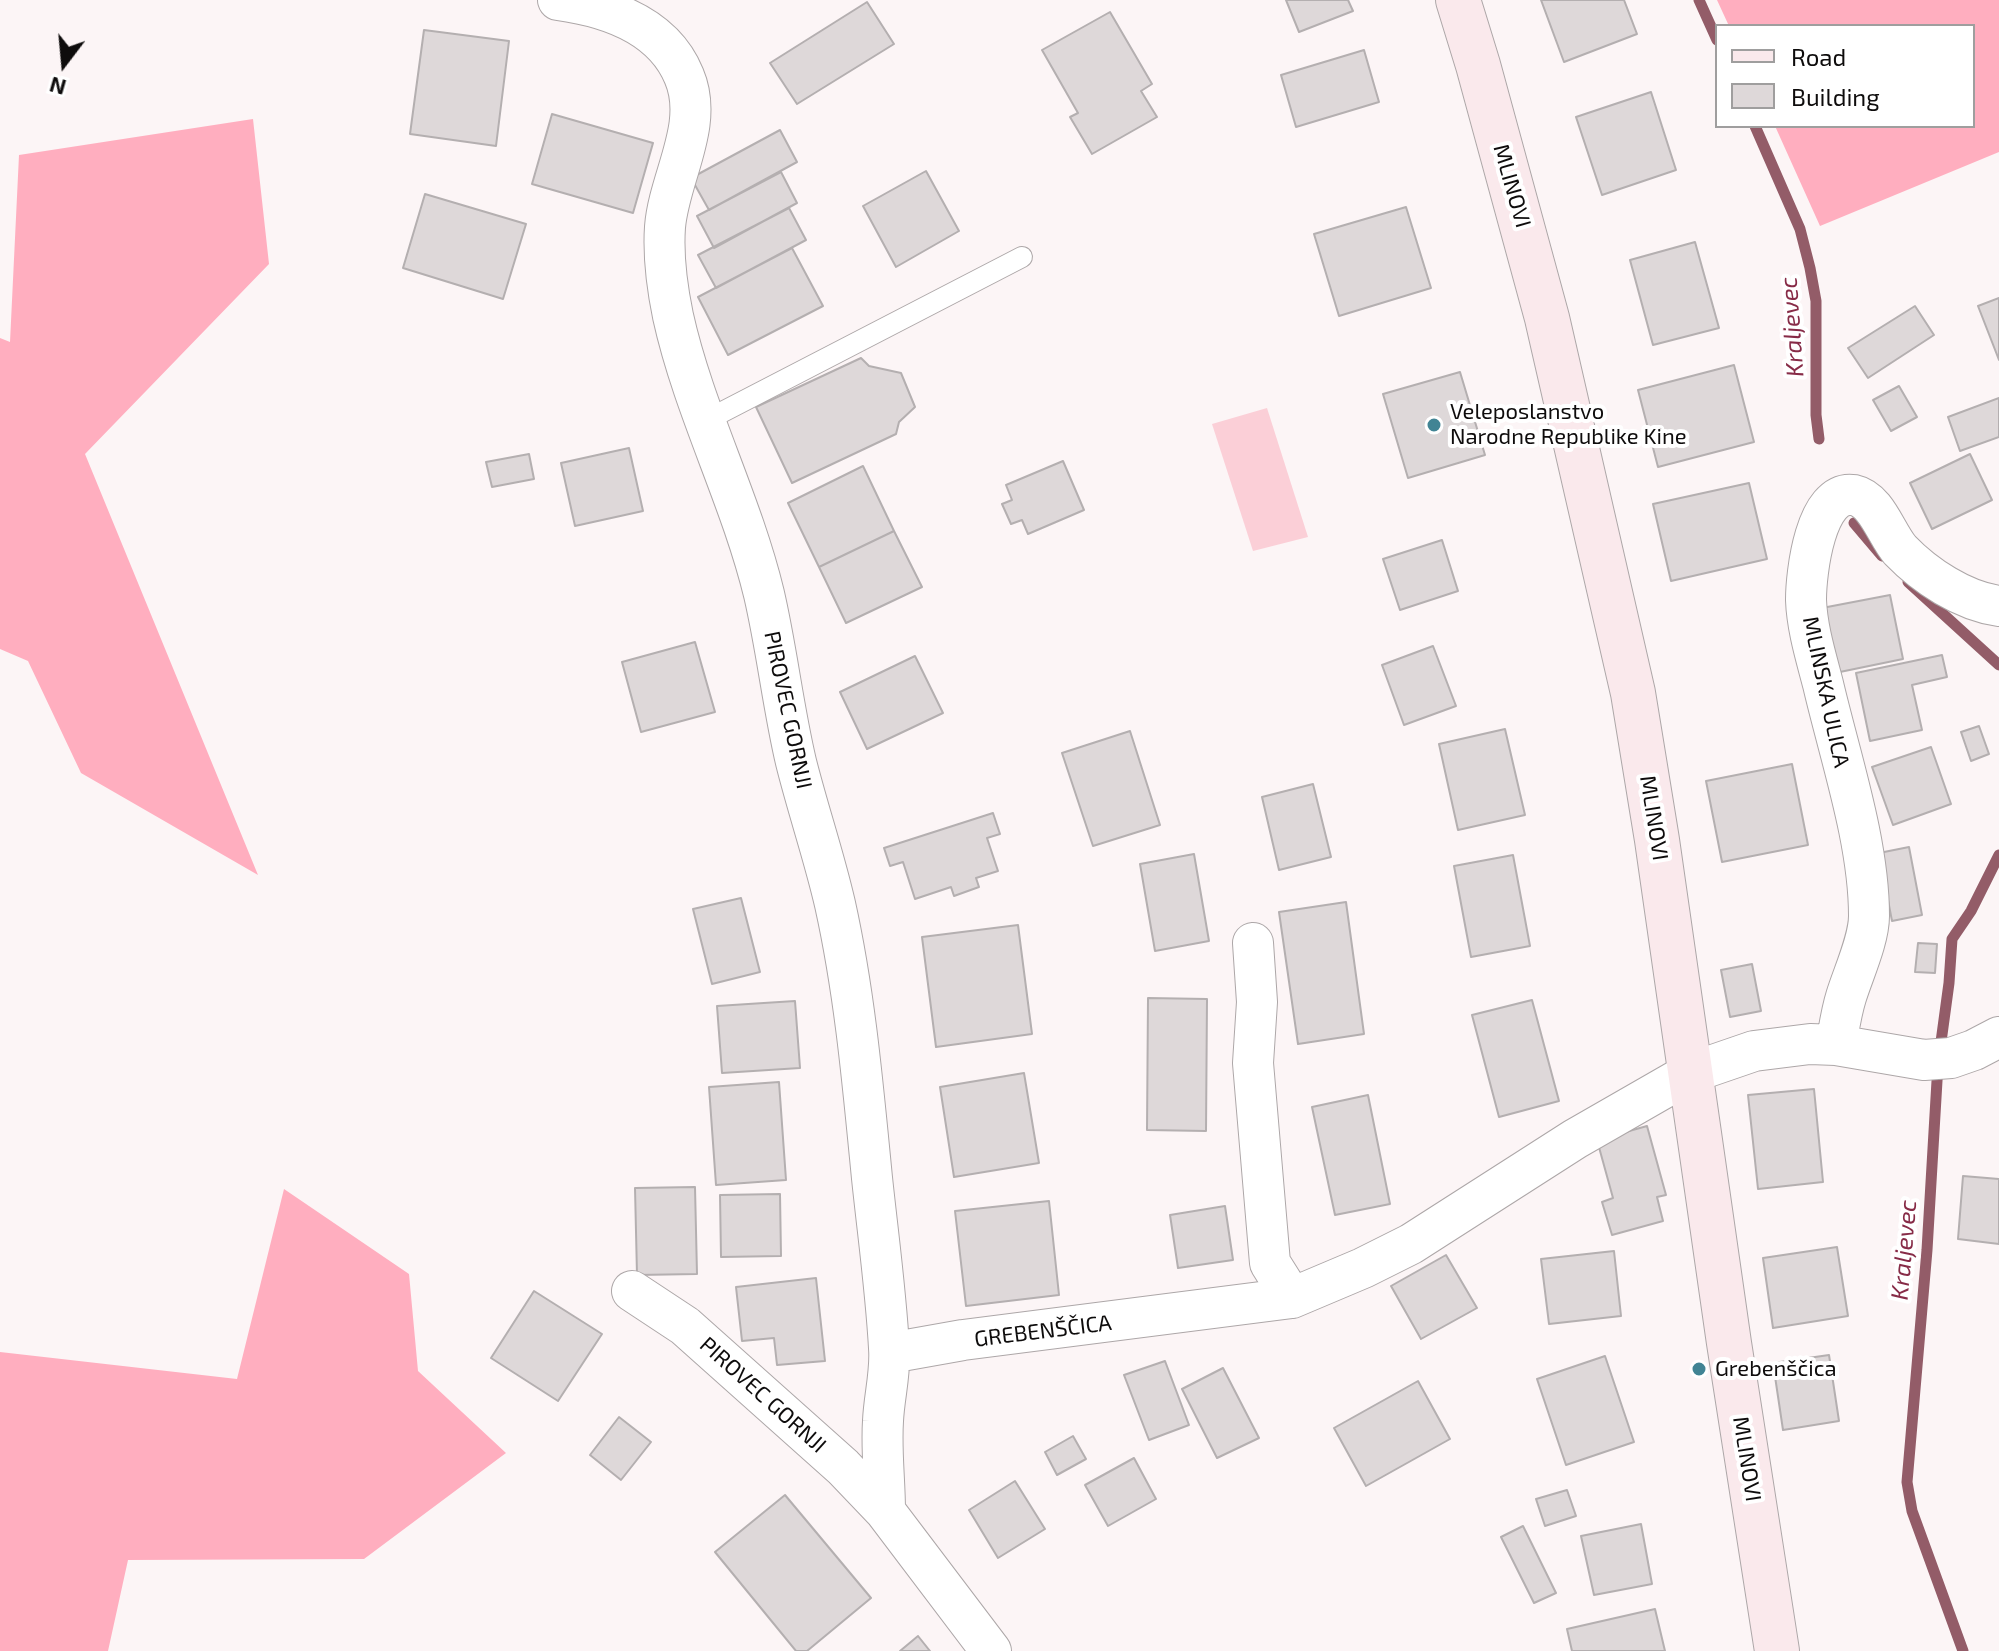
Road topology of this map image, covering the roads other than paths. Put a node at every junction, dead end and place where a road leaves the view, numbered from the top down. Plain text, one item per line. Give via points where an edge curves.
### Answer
1 (558, 0) edge
2 (1458, 0) edge
3 (602, 4) edge
4 (1022, 257) dead end
5 (705, 421) junction
6 (1999, 606) edge
7 (1253, 943) dead end
8 (1999, 1037) edge
9 (1836, 1045) junction
10 (1690, 1073) junction
11 (632, 1291) dead end
12 (1292, 1298) junction
13 (890, 1353) junction
14 (885, 1511) junction
15 (991, 1651) edge
16 (1777, 1651) edge

1 - 3 street, PIROVEC GORNJI
2 - 10 main road, MLINOVI via 1547,318 1619,626 1647,774
3 - 5 street, PIROVEC GORNJI via 665,44 687,80 688,133 665,224 666,271 684,360
4 - 5 lane
5 - 13 street, PIROVEC GORNJI via 764,592 796,761 835,906 865,1088
6 - 9 street, MLINSKA ULICA via 1931,577 1900,549 1863,499 1844,495 1824,512 1813,546 1806,601 1862,847 1870,920
7 - 12 street via 1253,1063 1270,1263
8 - 9 street via 1938,1059
9 - 10 street via 1754,1051
10 - 12 street, GREBENŠČICA via 1411,1244
10 - 16 main road, MLINOVI
11 - 14 street, PIROVEC GORNJI via 739,1371
12 - 13 street, GREBENŠČICA
13 - 14 street, PIROVEC GORNJI via 883,1426
14 - 15 street, PIROVEC GORNJI

